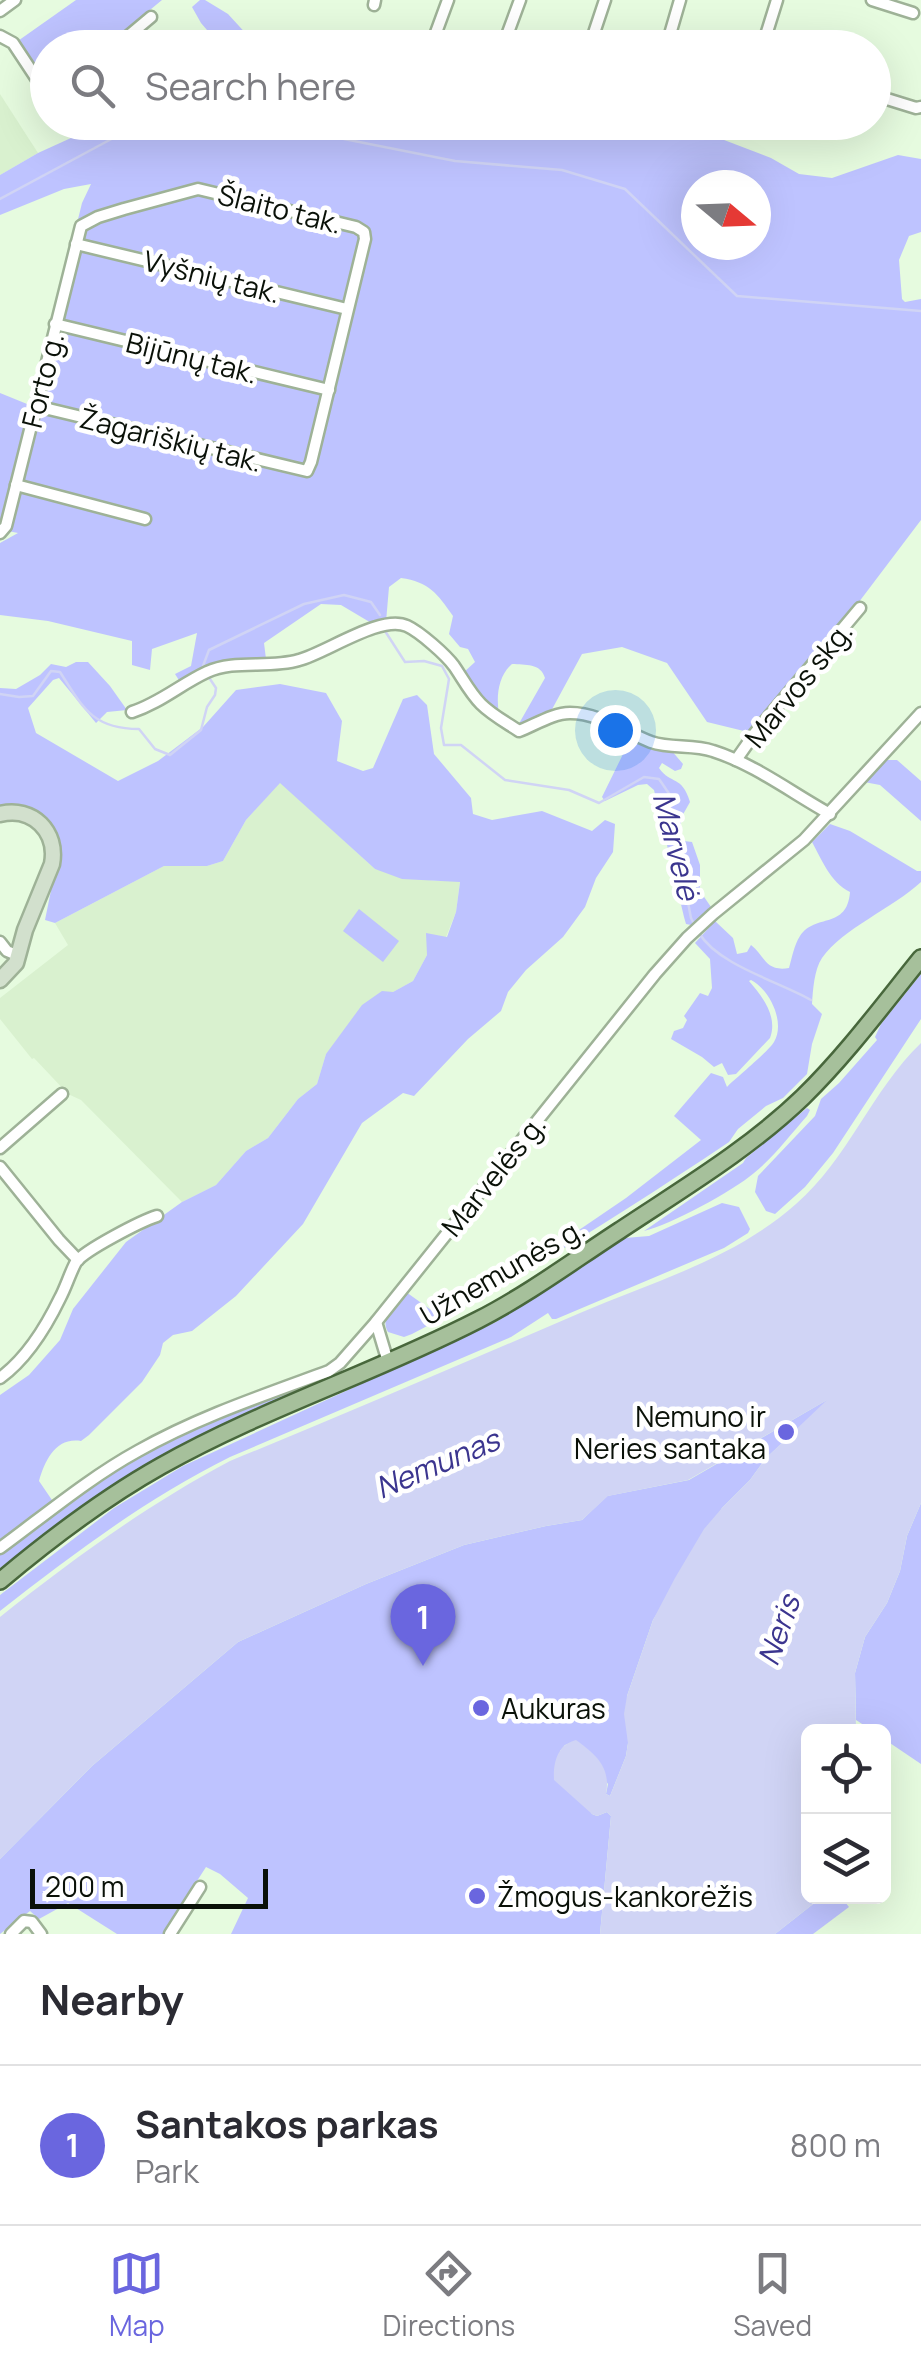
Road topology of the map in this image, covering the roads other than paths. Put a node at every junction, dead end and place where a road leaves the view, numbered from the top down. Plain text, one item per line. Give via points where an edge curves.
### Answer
1 (14, 0) edge
2 (448, 0) edge
3 (520, 0) edge
4 (606, 0) edge
5 (680, 0) edge
6 (777, 0) edge
7 (873, 0) edge
8 (0, 10) edge
9 (913, 13) dead end
10 (151, 17) dead end
11 (135, 30) edge
12 (437, 30) edge
13 (509, 30) edge
14 (595, 30) edge
15 (671, 30) edge
16 (768, 30) edge
17 (0, 36) edge
18 (30, 69) edge
19 (891, 101) edge
20 (921, 107) edge
21 (81, 226) joint
22 (76, 244) junction
23 (348, 309) junction
24 (55, 324) junction
25 (328, 390) junction
26 (36, 406) junction
27 (16, 485) junction
28 (145, 518) dead end
29 (0, 533) edge
30 (860, 608) dead end
31 (132, 712) dead end
32 (921, 713) edge
33 (736, 760) junction
34 (0, 814) edge
35 (830, 814) junction
36 (0, 942) edge
37 (18, 956) junction
38 (921, 958) edge
39 (0, 980) edge
40 (62, 1094) dead end
41 (0, 1148) edge
42 (0, 1167) edge
43 (157, 1216) dead end
44 (78, 1260) junction
45 (376, 1322) junction
46 (388, 1362) junction
47 (0, 1378) edge
48 (0, 1548) edge
49 (0, 1581) edge
50 (200, 1886) dead end
51 (11, 1934) edge
52 (41, 1934) edge
53 (170, 1934) edge

1 - 8 street
2 - 12 street
3 - 13 street
4 - 14 street
5 - 15 street
6 - 16 street
7 - 9 street
10 - 11 street
17 - 18 street
19 - 20 street
21 - 22 street, Forto g.
21 - 23 street, Šlaito tak. via 198,189 356,226 366,238
22 - 23 street, Vyšnių tak.
22 - 24 street, Forto g.
23 - 25 street
24 - 25 street, Bijūnų tak.
24 - 26 street, Forto g.
25 - 26 street, Žagariškių tak. via 306,471
26 - 27 street, Forto g.
27 - 28 street
27 - 29 street, Forto g.
30 - 33 street, Marvos skg.
31 - 33 street via 206,672 300,660 398,624 451,662 482,706 519,731 572,713 671,748 708,749
32 - 35 street, Marvelės g.
33 - 35 street
34 - 37 street via 28,814 53,845
35 - 45 street, Marvelės g. via 692,933 655,974
36 - 37 street
37 - 39 street
38 - 46 main road, Užnemunės g. via 812,1087 749,1142 495,1310
40 - 41 street
42 - 44 street
43 - 44 street
44 - 47 street via 33,1344
45 - 46 street
45 - 48 street, Marvelės g. via 329,1371 137,1451
46 - 49 main road, Užnemunės g. via 160,1466
50 - 53 street
51 - 52 street via 24,1922

